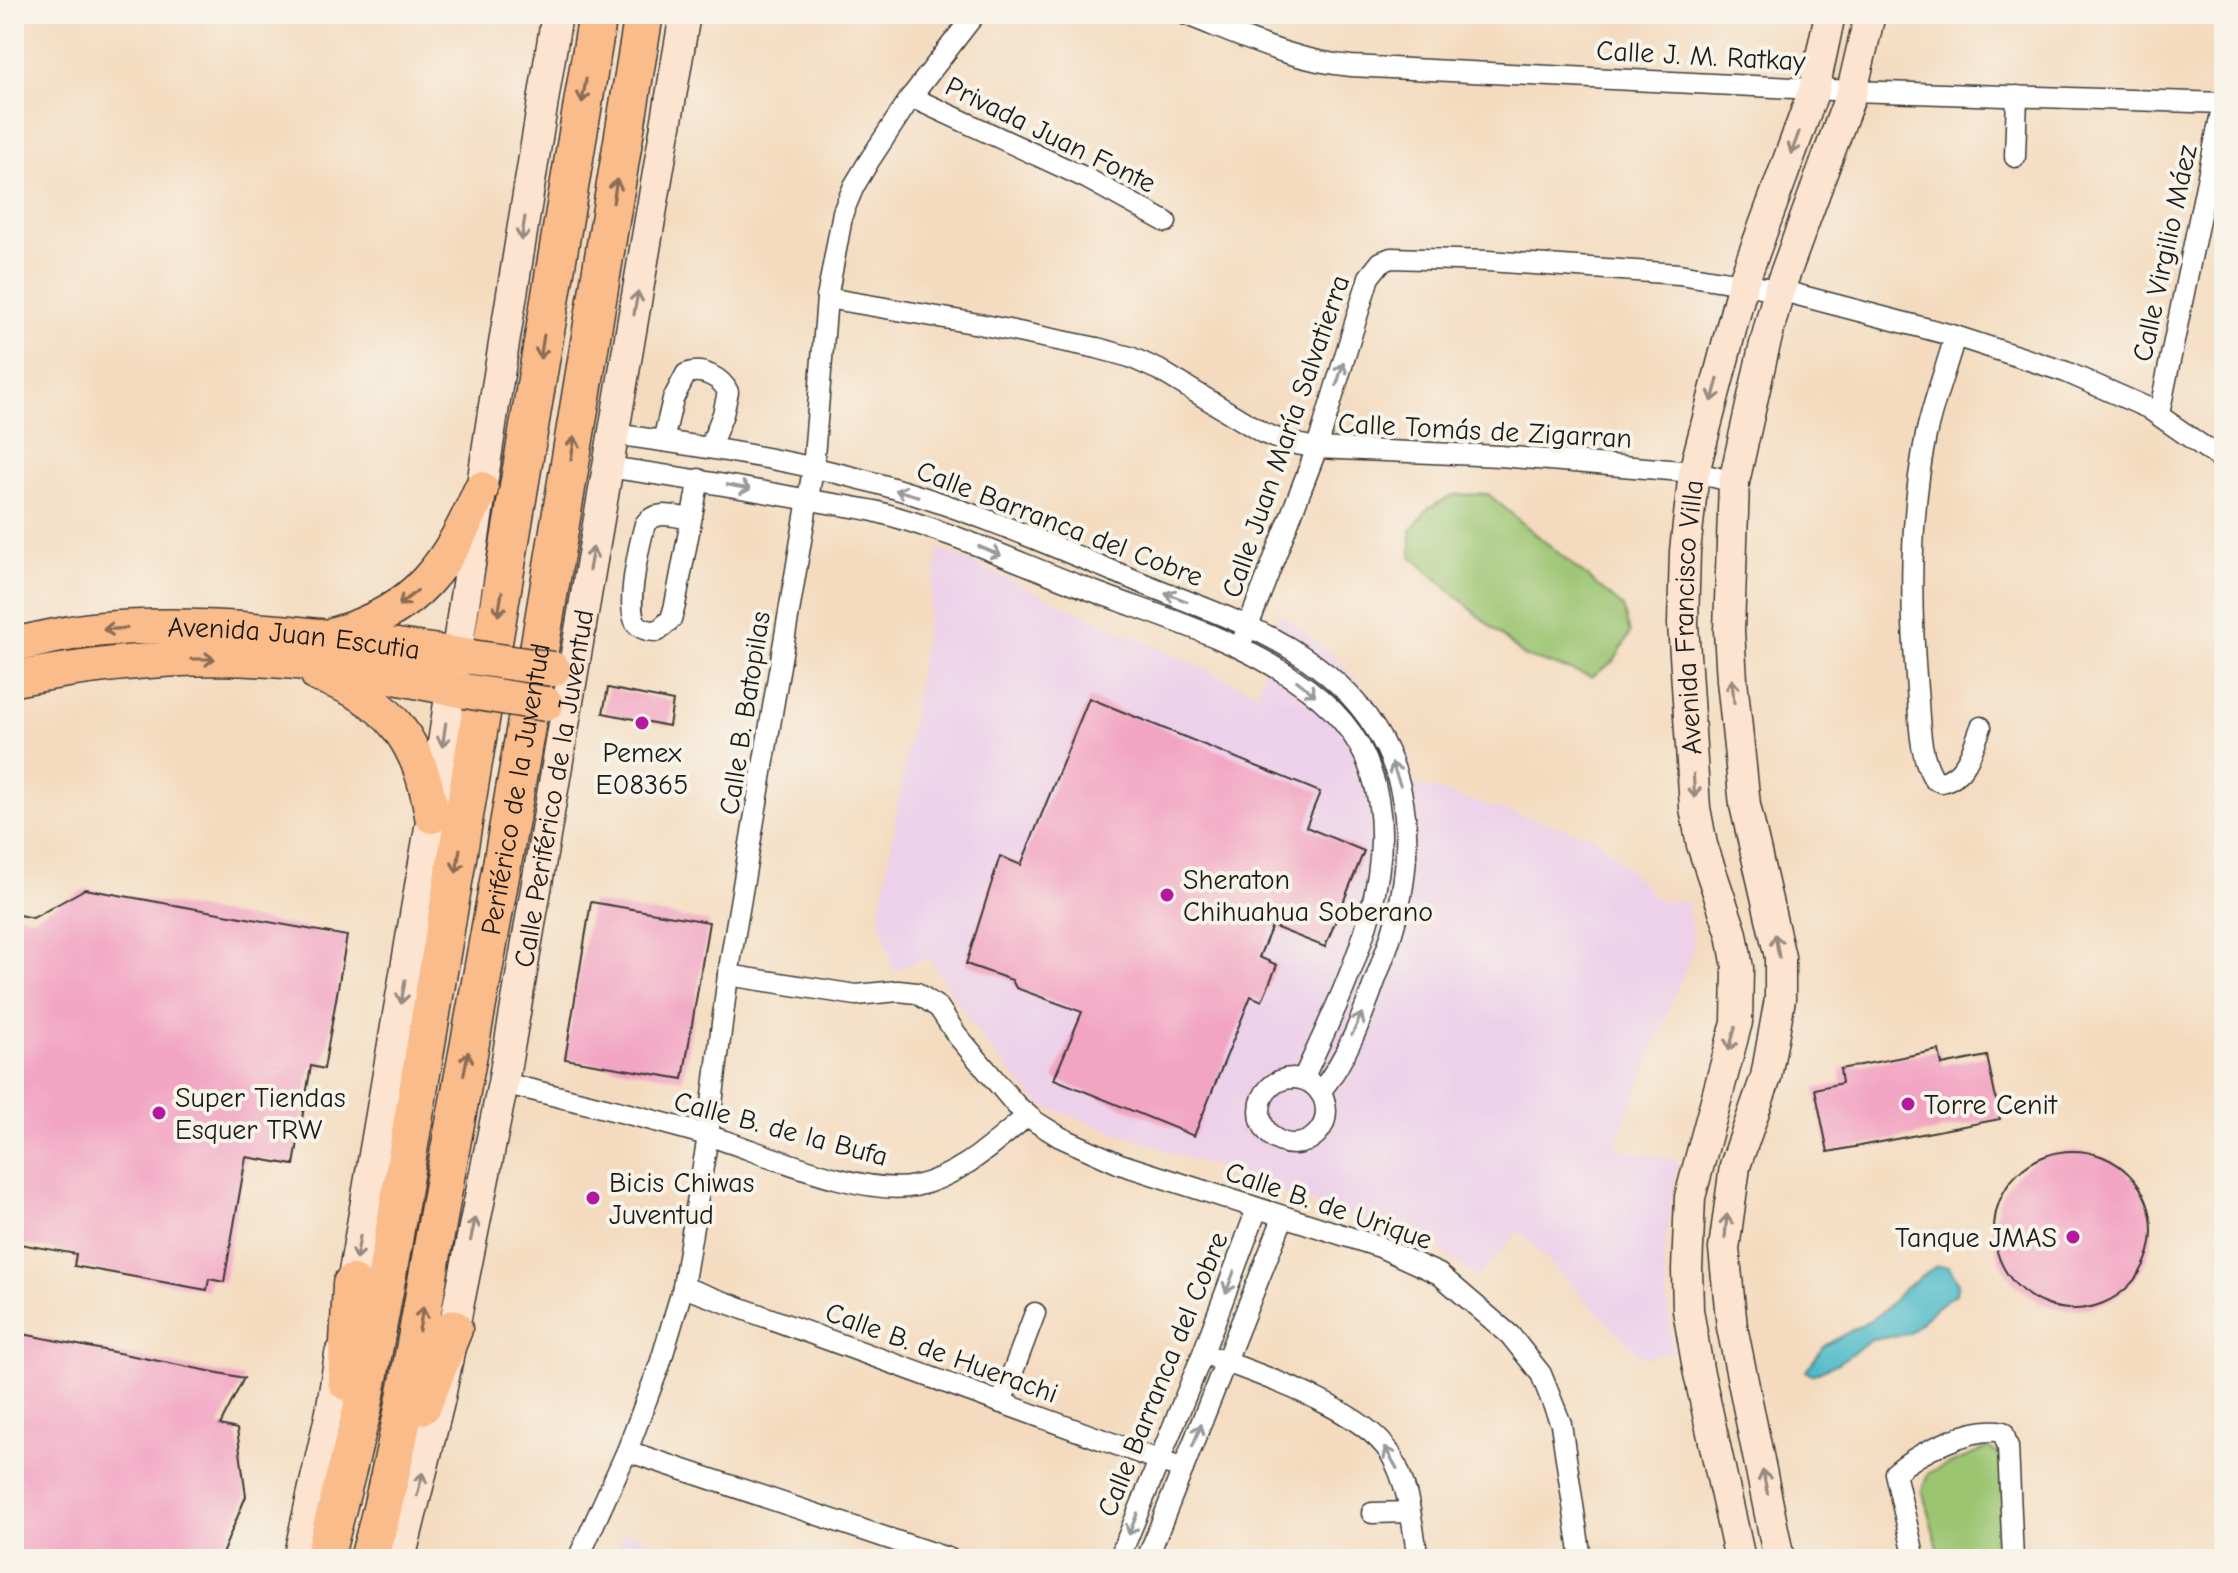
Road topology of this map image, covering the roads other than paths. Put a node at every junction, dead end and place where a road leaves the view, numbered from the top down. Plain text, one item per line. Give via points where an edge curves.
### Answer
1 (557, 14) edge
2 (598, 14) edge
3 (644, 14) edge
4 (685, 14) edge
5 (975, 14) edge
6 (1184, 14) edge
7 (1830, 14) edge
8 (1870, 14) edge
9 (1814, 90) junction
10 (1852, 91) junction
11 (2017, 96) junction
12 (911, 97) junction
13 (2224, 103) edge
14 (2015, 157) dead end
15 (1166, 222) dead end
16 (1743, 283) junction
17 (1779, 290) junction
18 (827, 298) junction
19 (1955, 336) junction
20 (2159, 414) junction
21 (613, 434) junction
22 (663, 441) junction
23 (710, 447) junction
24 (1317, 448) junction
25 (2224, 461) edge
26 (607, 467) junction
27 (813, 469) junction
28 (1694, 472) junction
29 (699, 479) junction
30 (1734, 482) junction
31 (481, 489) junction
32 (807, 500) junction
33 (971, 513) junction
34 (691, 519) junction
35 (962, 540) junction
36 (1248, 626) junction
37 (57, 635) junction
38 (322, 638) junction
39 (14, 645) edge
40 (1240, 647) junction
41 (464, 656) junction
42 (268, 659) junction
43 (61, 670) junction
44 (562, 671) junction
45 (14, 679) edge
46 (458, 690) junction
47 (556, 706) junction
48 (1361, 709) junction
49 (1345, 723) junction
50 (1981, 727) dead end
51 (432, 816) junction
52 (728, 975) junction
53 (503, 1083) junction
54 (1027, 1116) junction
55 (708, 1136) junction
56 (1257, 1209) junction
57 (1283, 1218) junction
58 (352, 1284) junction
59 (683, 1287) junction
60 (1035, 1313) dead end
61 (453, 1329) junction
62 (1203, 1353) junction
63 (1226, 1362) junction
64 (1001, 1403) junction
65 (627, 1451) junction
66 (1159, 1461) junction
67 (1183, 1469) junction
68 (388, 1489) junction
69 (342, 1494) junction
70 (1410, 1512) junction
71 (1372, 1513) dead end
72 (298, 1559) edge
73 (324, 1559) edge
74 (369, 1559) edge
75 (400, 1559) edge
76 (578, 1559) edge
77 (950, 1559) edge
78 (1119, 1559) edge
79 (1147, 1559) edge
80 (1418, 1559) edge
81 (1581, 1559) edge
82 (1740, 1559) edge
83 (1779, 1559) edge
84 (1915, 1559) edge
85 (2013, 1559) edge

1 -> 31 main road
2 -> 69 highway, Periférico de la Juventud via 403,1185
68 -> 3 highway, Periférico de la Juventud via 486,955
21 -> 4 main road, Calle Periférico de la Juventud
5 - 12 street, Calle B. Batopilas
6 - 9 street, Calle J. M. Ratkay via 1317,63
7 - 9 main road, Avenida Francisco Villa
8 - 10 main road, Avenida Francisco Villa
9 - 10 street, Calle J. M. Ratkay
9 -> 16 main road, Avenida Francisco Villa
10 - 11 street, Calle J. M. Ratkay
10 - 17 main road, Avenida Francisco Villa
11 - 13 street, Calle J. M. Ratkay
11 - 14 street
12 - 15 street, Privada Juan Fonte via 1086,178
12 - 18 street, Calle B. Batopilas via 843,212
13 - 20 street, Calle Virgilio Máez
16 - 17 street, Calle Juan María Salvatierra
24 -> 16 street, Calle Juan María Salvatierra via 1369,277 1381,262 1401,257 1679,274
16 -> 28 main road, Avenida Francisco Villa
17 - 19 street, Calle Juan María Salvatierra
17 - 30 main road, Avenida Francisco Villa
18 - 24 street, Calle Tomás de Zigarran via 1130,357 1263,433
18 - 27 street, Calle B. Batopilas
19 - 20 street, Calle Juan María Salvatierra via 2066,372
19 - 50 street via 1927,432 1914,526 1915,669 1921,738 1934,779 1941,782 1956,775 1966,764
20 - 25 street, Calle Juan María Salvatierra
21 - 22 street, Calle Barranca del Cobre
21 - 26 main road, Calle Periférico de la Juventud
22 - 23 street, Calle Barranca del Cobre
22 - 23 street via 679,386 686,374 699,371 719,380 728,392
23 - 27 street, Calle Barranca del Cobre
24 - 28 street, Calle Tomás de Zigarran
24 - 36 street, Calle Juan María Salvatierra
26 - 29 street, Calle Barranca del Cobre
44 -> 26 main road, Calle Periférico de la Juventud
27 - 32 street, Calle B. Batopilas
33 -> 27 street, Calle Barranca del Cobre
28 - 30 street, Calle Tomás de Zigarran
28 -> 82 main road, Avenida Francisco Villa via 1683,624 1695,808 1732,934 1740,998 1690,1197 1688,1310
29 -> 32 street, Calle Barranca del Cobre
29 - 34 street
83 -> 30 main road, Avenida Francisco Villa via 1732,1327 1724,1249 1735,1166 1766,1077 1780,999 1780,957 1745,805 1733,693 1729,631
31 -> 38 main road via 447,558 412,596 376,620
31 - 41 main road
32 - 35 street, Calle Barranca del Cobre via 876,512
32 - 52 street, Calle B. Batopilas
33 - 35 street
36 -> 33 street, Calle Barranca del Cobre
34 - 34 street via 658,514 647,519 632,610 642,629 658,631 671,619
35 -> 40 street, Calle Barranca del Cobre
36 - 40 street, Calle Juan María Salvatierra
36 - 48 street, Calle Barranca del Cobre via 1313,663
38 -> 37 main road, Avenida Juan Escutia via 195,627
37 - 39 main road, Avenida Juan Escutia
37 - 43 main road
38 - 41 main road, Avenida Juan Escutia
40 -> 49 street, Calle Barranca del Cobre via 1295,680
41 - 44 main road, Avenida Juan Escutia, bridge
41 - 46 main road
43 -> 42 main road, Avenida Juan Escutia via 162,659
42 - 46 main road, Avenida Juan Escutia
42 - 51 main road via 335,680 389,716 420,761
43 - 45 main road, Avenida Juan Escutia
44 - 47 main road, Calle Periférico de la Juventud
46 - 47 main road, Avenida Juan Escutia, bridge
46 -> 51 main road
47 - 53 main road, Calle Periférico de la Juventud
48 - 49 street
49 -> 48 street, Calle Barranca del Cobre via 1360,744 1377,795 1380,869 1311,1086 1340,1062 1368,1001 1401,904 1407,835 1403,794 1387,749
51 -> 58 main road
52 - 54 street, Calle B. de Urique via 856,995 917,993 939,1008
52 - 55 street, Calle B. Batopilas
53 - 55 street, Calle B. de la Bufa
61 -> 53 main road, Calle Periférico de la Juventud
54 - 55 street, Calle B. de la Bufa via 940,1180 912,1187 850,1182
54 - 56 street, Calle B. de Urique via 1120,1164
55 - 59 street, Calle B. Batopilas
56 - 57 street, Calle B. de Urique
56 -> 62 street, Calle Barranca del Cobre
57 - 63 street, Calle Barranca del Cobre
57 - 81 street, Calle B. de Urique via 1424,1265 1510,1335 1541,1374 1561,1424
58 - 69 highway
58 - 72 main road via 331,1412
59 - 64 street, Calle B. de Huerachi
59 - 65 street, Calle B. Batopilas
60 - 64 street
61 - 68 highway
75 -> 61 main road, Calle Periférico de la Juventud
62 - 63 street
62 - 66 street, Calle Barranca del Cobre
67 -> 63 street, Calle Barranca del Cobre
70 -> 63 street via 1390,1454 1363,1423
64 - 66 street, Calle B. de Huerachi
65 - 76 street, Calle B. Batopilas
65 - 77 street
66 - 67 street, Calle B. de Huerachi
66 -> 78 street, Calle Barranca del Cobre
67 - 79 street, Calle Barranca del Cobre
68 - 74 highway, Periférico de la Juventud
69 - 73 highway, Periférico de la Juventud
70 - 71 street
70 - 80 street
84 - 85 street via 1895,1473 1918,1456 1989,1429 2003,1432 2008,1447

